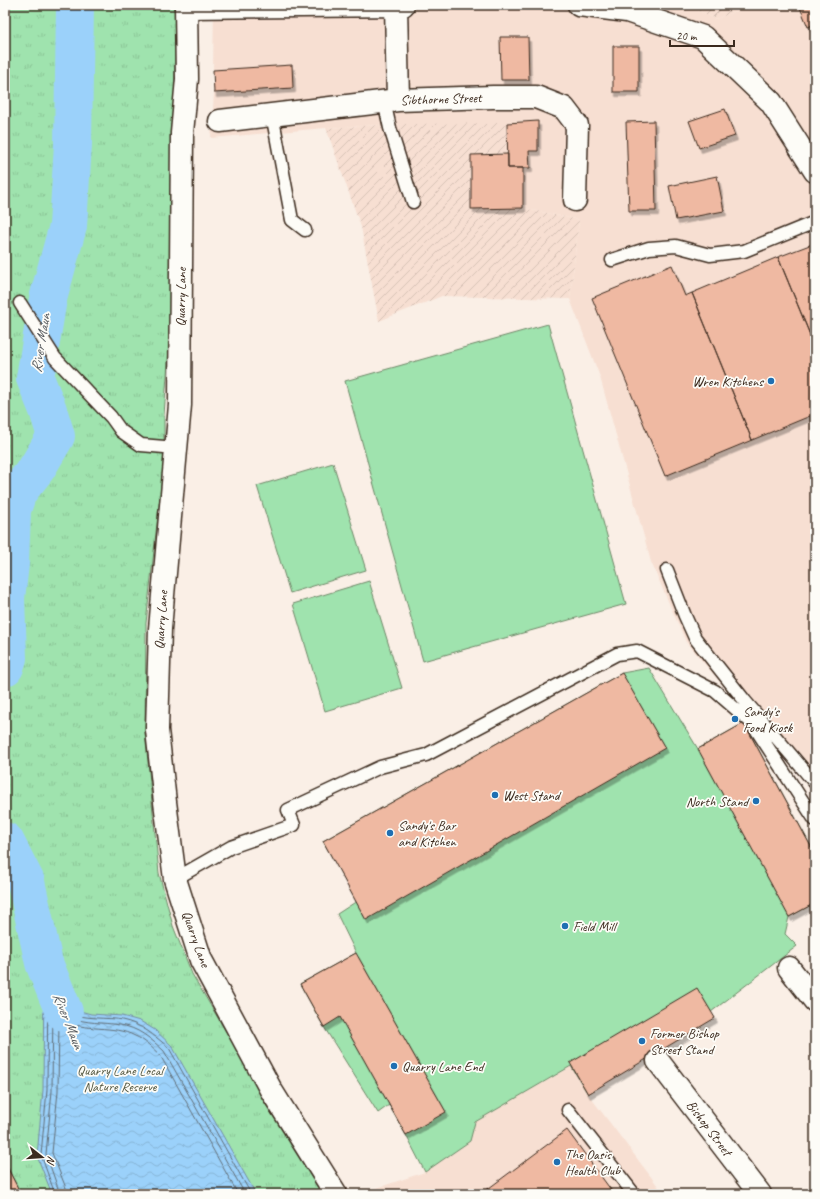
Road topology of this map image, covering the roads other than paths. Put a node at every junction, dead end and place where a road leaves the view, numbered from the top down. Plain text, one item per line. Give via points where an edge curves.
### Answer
1 (396, 5) edge
2 (403, 5) edge
3 (579, 5) edge
4 (186, 6) edge
5 (391, 100) junction
6 (272, 114) junction
7 (220, 121) dead end
8 (815, 171) edge
9 (576, 200) dead end
10 (413, 202) dead end
11 (815, 222) edge
12 (305, 230) dead end
13 (612, 260) dead end
14 (20, 303) dead end
15 (176, 448) junction
16 (667, 570) dead end
17 (745, 701) junction
18 (730, 704) junction
19 (815, 782) edge
20 (815, 820) edge
21 (175, 879) junction
22 (789, 968) dead end
23 (815, 1002) edge
24 (658, 1061) dead end
25 (568, 1110) dead end
26 (336, 1194) edge
27 (634, 1194) edge
28 (760, 1194) edge

1 - 2 street
1 - 4 street
1 - 5 street
3 - 8 street via 627,11 703,37 771,102
4 - 15 street, Quarry Lane via 187,78 182,133 180,405
5 - 6 street, Sibthorne Street
5 - 9 street, Sibthorne Street via 536,97 564,108 577,125
5 - 10 lane via 390,128
6 - 7 street, Sibthorne Street
6 - 12 lane via 292,220
11 - 13 lane via 744,251 710,255 676,246 649,248
14 - 15 lane via 56,358 121,431 141,446
15 - 21 street, Quarry Lane via 160,629 157,730
16 - 17 lane via 695,638
17 - 18 lane
17 - 19 lane
18 - 20 lane via 752,723
18 - 21 lane via 715,691 637,651 617,654 426,755 380,768 288,810 294,824 231,847
21 - 26 street, Quarry Lane via 201,960 271,1090
22 - 23 street
24 - 28 street, Bishop Street
25 - 27 lane

